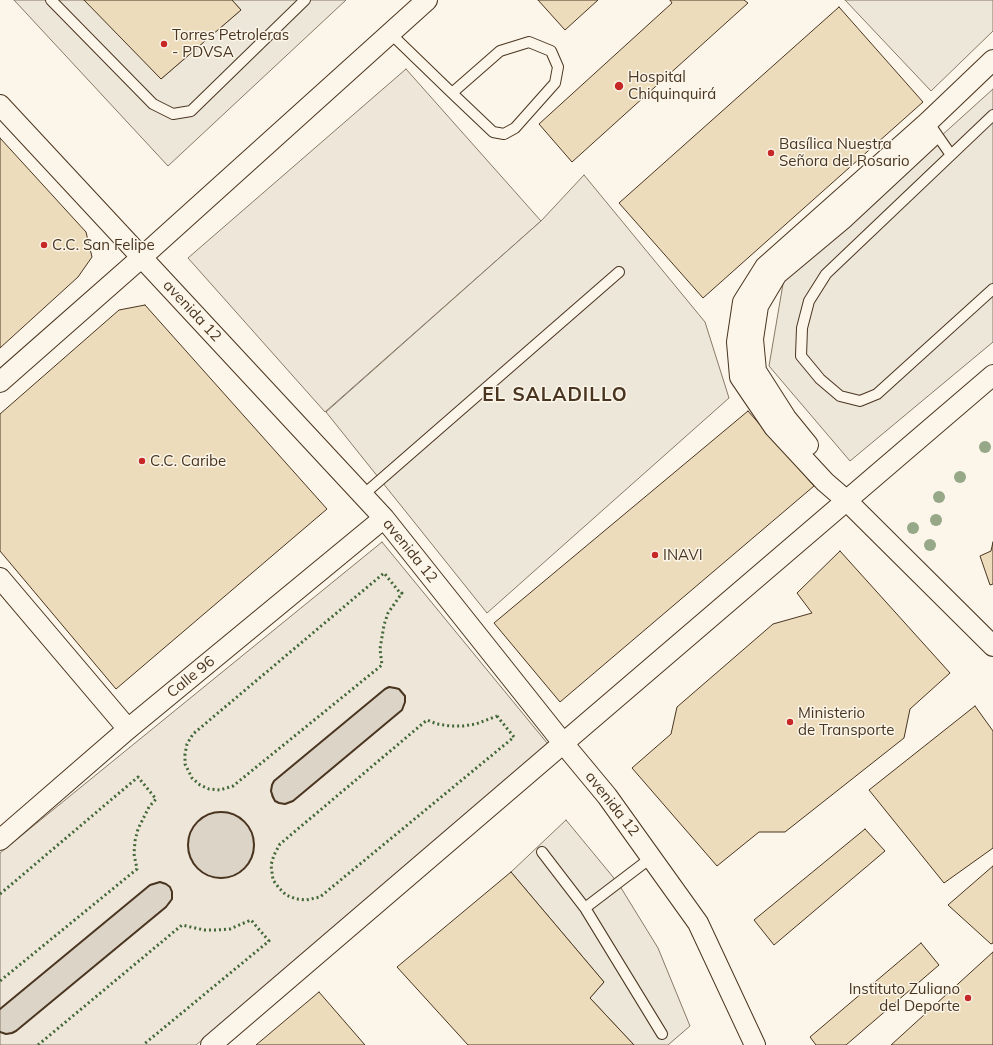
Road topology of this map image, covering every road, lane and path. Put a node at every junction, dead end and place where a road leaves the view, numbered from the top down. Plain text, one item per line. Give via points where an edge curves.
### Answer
1 (51, 0) edge
2 (304, 0) edge
3 (427, 0) edge
4 (390, 33) junction
5 (993, 60) edge
6 (993, 79) edge
7 (452, 93) junction
8 (0, 105) edge
9 (993, 115) edge
10 (932, 127) junction
11 (951, 155) junction
12 (142, 257) junction
13 (619, 272) dead end
14 (991, 295) edge
15 (993, 375) edge
16 (0, 382) edge
17 (363, 495) junction
18 (847, 501) junction
19 (384, 518) junction
20 (0, 578) edge
21 (993, 646) edge
22 (128, 729) junction
23 (563, 743) junction
24 (0, 840) edge
25 (542, 852) dead end
26 (652, 857) junction
27 (585, 908) junction
28 (662, 1034) dead end
29 (211, 1045) edge
30 (755, 1045) edge

1 - 2 lane via 153,104 173,114 191,110
3 - 4 street
4 - 7 lane
4 - 12 street
5 - 10 street
6 - 10 street
7 - 7 lane via 493,132 504,134 515,128 555,83 558,67 550,51 529,42 500,51
8 - 12 street, avenida 12
9 - 11 lane
10 - 11 lane
10 - 18 street via 765,268 743,302 737,342 740,377 774,427 825,482
11 - 14 lane via 826,274 809,301 802,328 801,356 840,396 860,401 877,394
12 - 16 street
12 - 17 street, avenida 12
13 - 17 lane
15 - 18 street
17 - 19 street, avenida 12
18 - 21 street
18 - 23 street
19 - 22 street, Calle 96
19 - 23 street, avenida 12
20 - 22 street
22 - 24 street, Calle 96
23 - 26 street, avenida 12 via 607,796
23 - 29 street
25 - 27 lane
26 - 27 lane
26 - 30 street, avenida 12 via 698,923
27 - 28 lane

